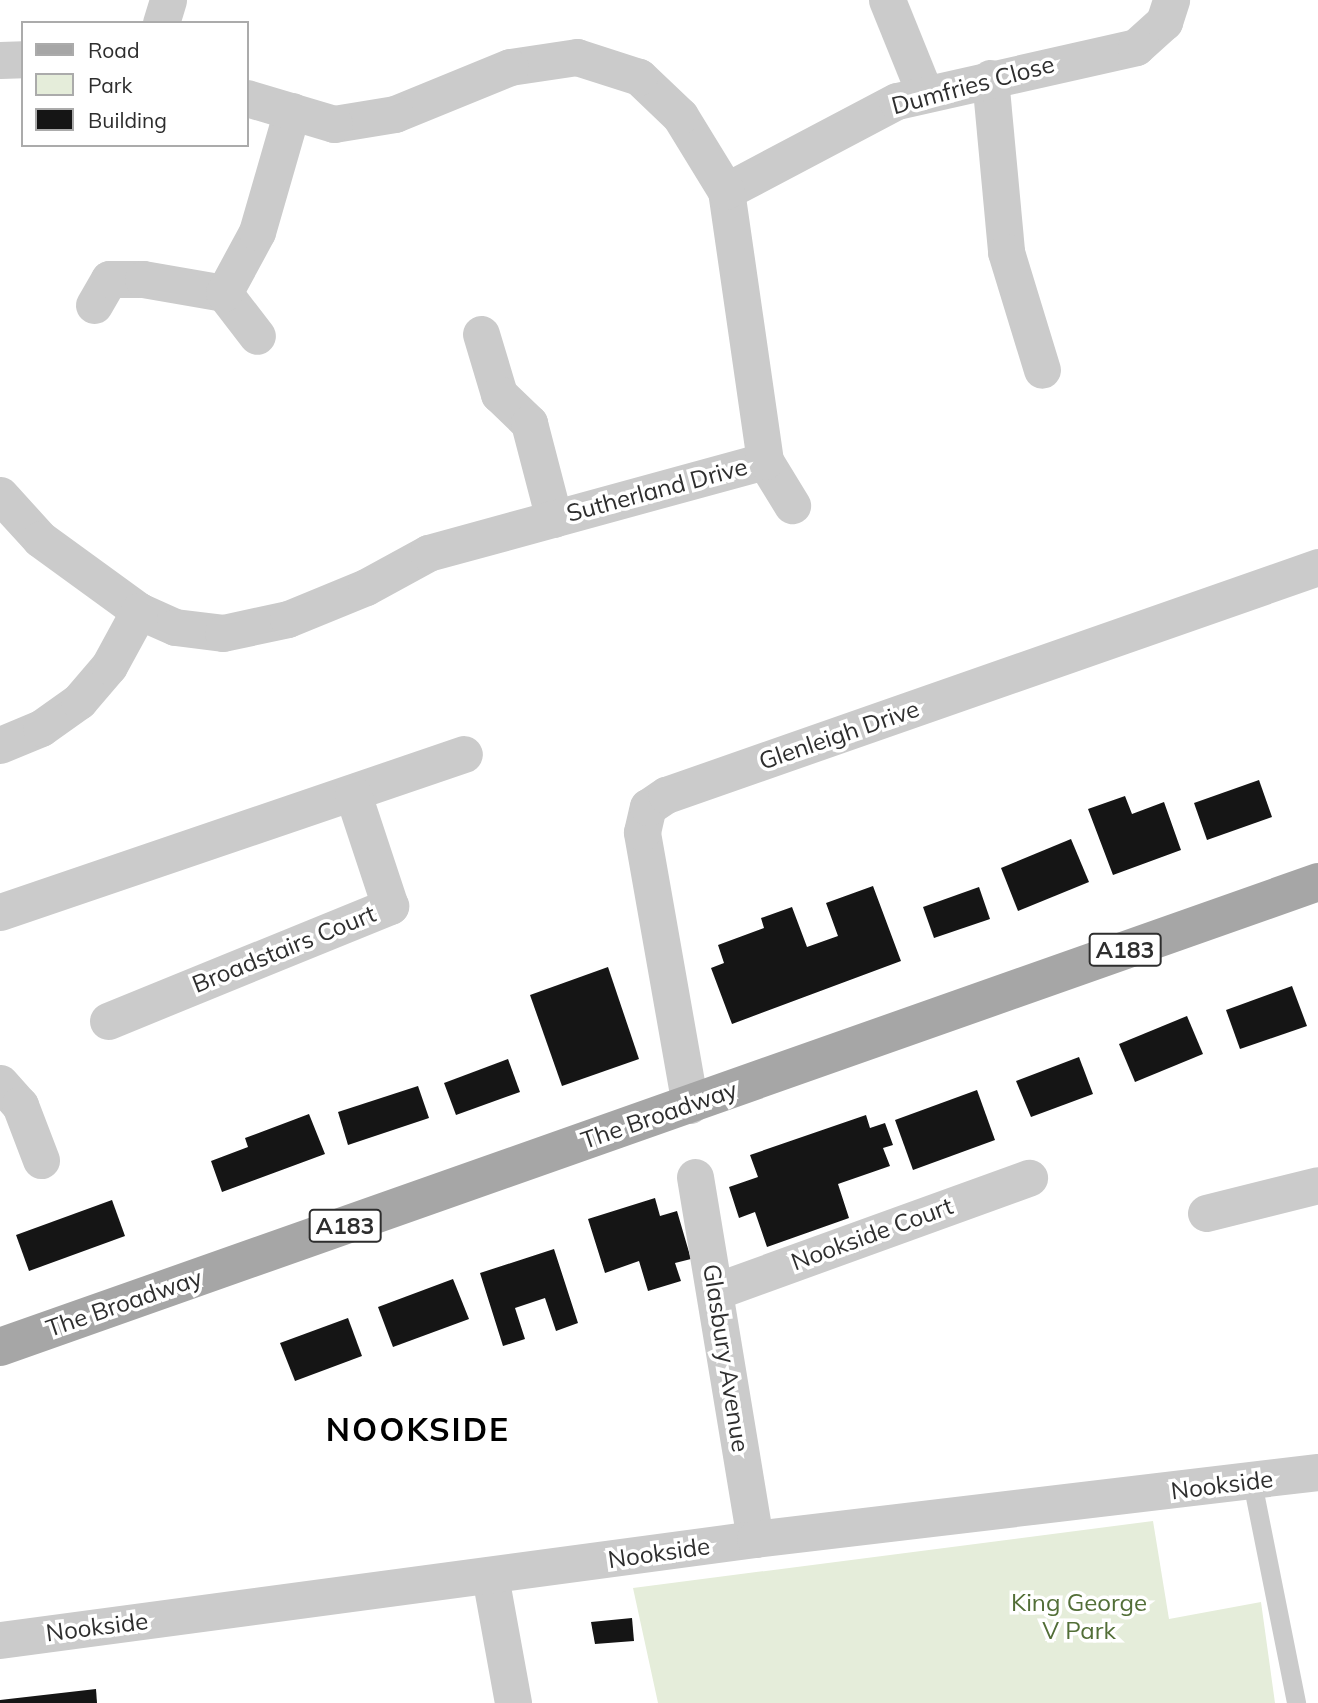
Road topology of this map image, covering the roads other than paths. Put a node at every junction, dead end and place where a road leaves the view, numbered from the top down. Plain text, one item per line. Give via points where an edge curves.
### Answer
1 (168, 0) edge
2 (887, 0) edge
3 (1171, 0) edge
4 (162, 21) edge
5 (0, 60) edge
6 (21, 60) edge
7 (990, 78) junction
8 (925, 94) junction
9 (248, 98) edge
10 (292, 111) junction
11 (726, 191) junction
12 (224, 293) junction
13 (94, 305) dead end
14 (481, 334) dead end
15 (257, 336) dead end
16 (1042, 370) dead end
17 (765, 461) junction
18 (0, 495) edge
19 (792, 505) dead end
20 (554, 519) junction
21 (1318, 567) edge
22 (139, 611) junction
23 (0, 745) edge
24 (464, 754) dead end
25 (353, 794) junction
26 (1318, 882) edge
27 (0, 912) edge
28 (108, 1021) dead end
29 (0, 1083) edge
30 (690, 1105) junction
31 (41, 1160) dead end
32 (695, 1177) dead end
33 (1029, 1178) dead end
34 (1318, 1185) edge
35 (1206, 1213) dead end
36 (716, 1291) junction
37 (0, 1347) edge
38 (1318, 1472) edge
39 (1252, 1482) junction
40 (755, 1539) junction
41 (491, 1576) junction
42 (0, 1640) edge
43 (513, 1703) edge
44 (1296, 1703) edge

1 - 4 street
2 - 8 street
3 - 7 street, Dumfries Close via 1164,22 1136,47
5 - 6 street
7 - 8 street, Dumfries Close
7 - 16 street via 1006,252
8 - 11 street, Dumfries Close via 897,101
9 - 10 street, Sutherland Drive
10 - 11 street, Sutherland Drive via 334,124 394,114 510,67 577,57 639,77 680,116
10 - 12 street via 257,232
11 - 17 street, Sutherland Drive
12 - 13 street via 143,279 109,279
12 - 15 street
14 - 20 street via 499,394 528,423
17 - 19 street
17 - 20 street, Sutherland Drive
18 - 22 street, Sutherland Drive via 40,540
20 - 22 street, Sutherland Drive via 428,553 366,587 288,619 223,633 175,627
21 - 30 street, Glenleigh Drive via 666,795 648,807 642,832
22 - 23 street via 109,666 79,701 41,728
24 - 25 street
25 - 27 street
25 - 28 street, Broadstairs Court via 390,906
26 - 30 main road, The Broadway / A183
29 - 31 street via 20,1105
30 - 37 main road, The Broadway / A183
32 - 36 street, Glasbury Avenue
33 - 36 street, Nookside Court
34 - 35 street
36 - 40 street, Glasbury Avenue
38 - 39 street, Nookside
39 - 40 street, Nookside
39 - 44 lane
40 - 41 street, Nookside
41 - 42 street, Nookside
41 - 43 street

